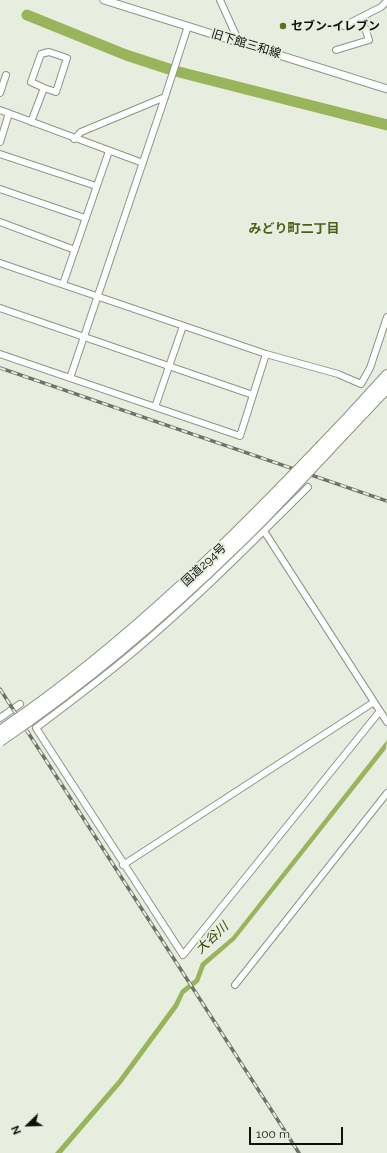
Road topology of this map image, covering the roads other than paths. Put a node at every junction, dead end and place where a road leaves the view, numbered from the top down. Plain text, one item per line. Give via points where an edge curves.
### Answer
1 (104, 0) edge
2 (220, 0) edge
3 (387, 1) edge
4 (188, 26) junction
5 (344, 26) dead end
6 (365, 28) dead end
7 (239, 42) junction
8 (336, 50) dead end
9 (6, 74) dead end
10 (44, 88) junction
11 (387, 89) edge
12 (0, 93) edge
13 (165, 97) junction
14 (0, 110) edge
15 (9, 113) junction
16 (31, 122) junction
17 (74, 139) junction
18 (0, 142) edge
19 (109, 151) junction
20 (0, 154) edge
21 (143, 163) junction
22 (96, 186) junction
23 (0, 189) edge
24 (85, 218) junction
25 (0, 222) edge
26 (75, 250) junction
27 (0, 263) edge
28 (63, 284) junction
29 (98, 297) junction
30 (0, 308) edge
31 (387, 316) edge
32 (183, 326) junction
33 (85, 338) junction
34 (0, 354) edge
35 (266, 354) junction
36 (169, 366) junction
37 (387, 375) edge
38 (70, 378) junction
39 (387, 388) edge
40 (253, 395) junction
41 (155, 407) junction
42 (348, 423) junction
43 (308, 488) dead end
44 (264, 531) junction
45 (374, 702) junction
46 (20, 704) dead end
47 (380, 711) junction
48 (0, 718) edge
49 (386, 719) edge
50 (0, 731) edge
51 (0, 741) edge
52 (387, 793) edge
53 (123, 865) junction
54 (235, 985) dead end

1 - 4 street, 旧下館三和線
2 - 7 street
3 - 5 street via 381,7
4 - 7 street, 旧下館三和線
4 - 13 street
6 - 8 street via 369,40
7 - 11 street, 旧下館三和線
9 - 12 street
10 - 10 street via 31,82 41,54 49,52 67,58 56,92
10 - 16 street
13 - 17 street via 81,132
13 - 21 street
14 - 15 street
15 - 16 street
15 - 18 street
16 - 17 street
17 - 19 street
19 - 21 street
19 - 22 street
20 - 22 street
21 - 29 street
22 - 24 street
23 - 24 street
24 - 26 street
25 - 26 street
26 - 28 street
27 - 28 street
28 - 29 street
29 - 32 street
29 - 33 street
30 - 33 street
31 - 35 street via 370,368 361,384 338,374
32 - 35 street
32 - 36 street
33 - 36 street
33 - 38 street
34 - 38 street
35 - 40 street
36 - 40 street
36 - 41 street
37 - 42 highway, 国道294号
38 - 41 street
39 - 42 highway, 国道294号
40 - 41 street via 240,436
42 - 50 highway, 国道294号, bridge via 231,540 164,602 73,678
42 - 51 highway, 国道294号, bridge via 237,546 169,609 77,684
43 - 44 street
44 - 45 street
44 - 53 street via 147,640 36,728
45 - 47 street
45 - 53 street
46 - 48 street
47 - 49 street
47 - 53 street via 183,955
52 - 54 street

